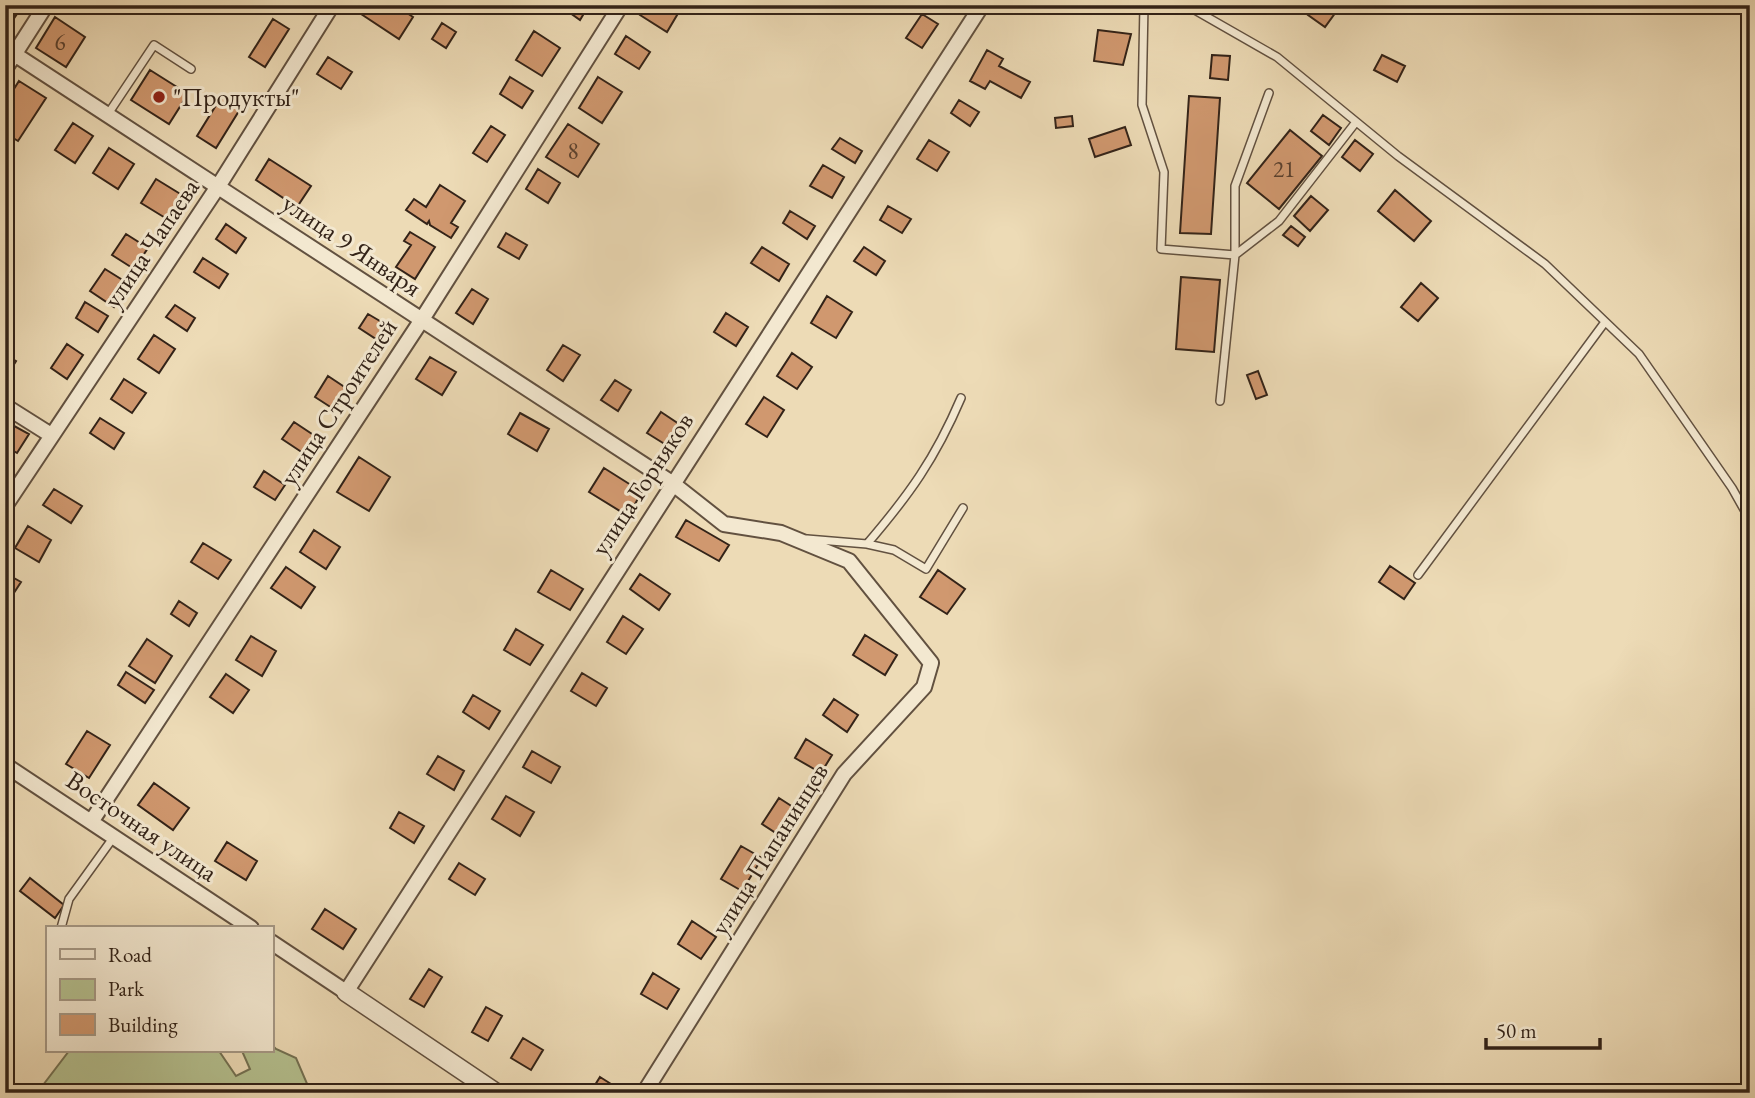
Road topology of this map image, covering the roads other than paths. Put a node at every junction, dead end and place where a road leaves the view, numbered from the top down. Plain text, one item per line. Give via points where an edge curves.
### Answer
1 (46, 5) edge
2 (332, 5) edge
3 (621, 5) edge
4 (1144, 5) edge
5 (1186, 5) edge
6 (974, 8) edge
7 (10, 51) edge
8 (5, 69) edge
9 (191, 69) dead end
10 (1269, 93) dead end
11 (108, 114) junction
12 (1356, 122) junction
13 (219, 185) junction
14 (1235, 255) junction
15 (421, 321) junction
16 (1605, 322) junction
17 (961, 398) dead end
18 (1220, 401) dead end
19 (5, 406) edge
20 (51, 435) junction
21 (672, 483) junction
22 (5, 506) edge
23 (963, 508) dead end
24 (1750, 520) edge
25 (792, 537) junction
26 (867, 544) junction
27 (1418, 575) dead end
28 (915, 641) joint
29 (5, 765) edge
30 (91, 822) junction
31 (114, 837) junction
32 (62, 926) edge
33 (248, 926) edge
34 (273, 943) edge
35 (346, 992) junction
36 (496, 1093) edge
37 (644, 1093) edge

1 - 7 street
2 - 13 street, улица Чапаева
3 - 15 street, улица Строителей
4 - 14 lane via 1142,106 1164,172 1161,249
5 - 12 lane via 1277,57
6 - 21 street, улица Горняков
7 - 8 street
7 - 11 street, улица 9 Января
9 - 11 lane via 154,45
10 - 14 lane via 1236,186
11 - 13 street, улица 9 Января
12 - 14 lane via 1279,221
12 - 16 lane via 1545,264
13 - 15 street, улица 9 Января
13 - 20 street, улица Чапаева
14 - 18 lane
15 - 21 street, улица 9 Января
15 - 30 street, улица Строителей
16 - 24 lane via 1639,354
16 - 27 lane
17 - 26 lane via 914,488
19 - 20 street
20 - 22 street, улица Чапаева
21 - 25 street, улица 9 Января via 724,524
21 - 35 street, улица Горняков
23 - 26 lane via 926,569 894,550
25 - 26 lane
25 - 28 street, улица 9 Января via 849,561
28 - 37 street, улица Папанинцев via 931,663 924,687 844,774
29 - 30 street, Восточная улица
30 - 31 street, Восточная улица
31 - 32 lane via 69,899
31 - 33 street, Восточная улица
34 - 35 street
35 - 36 street

